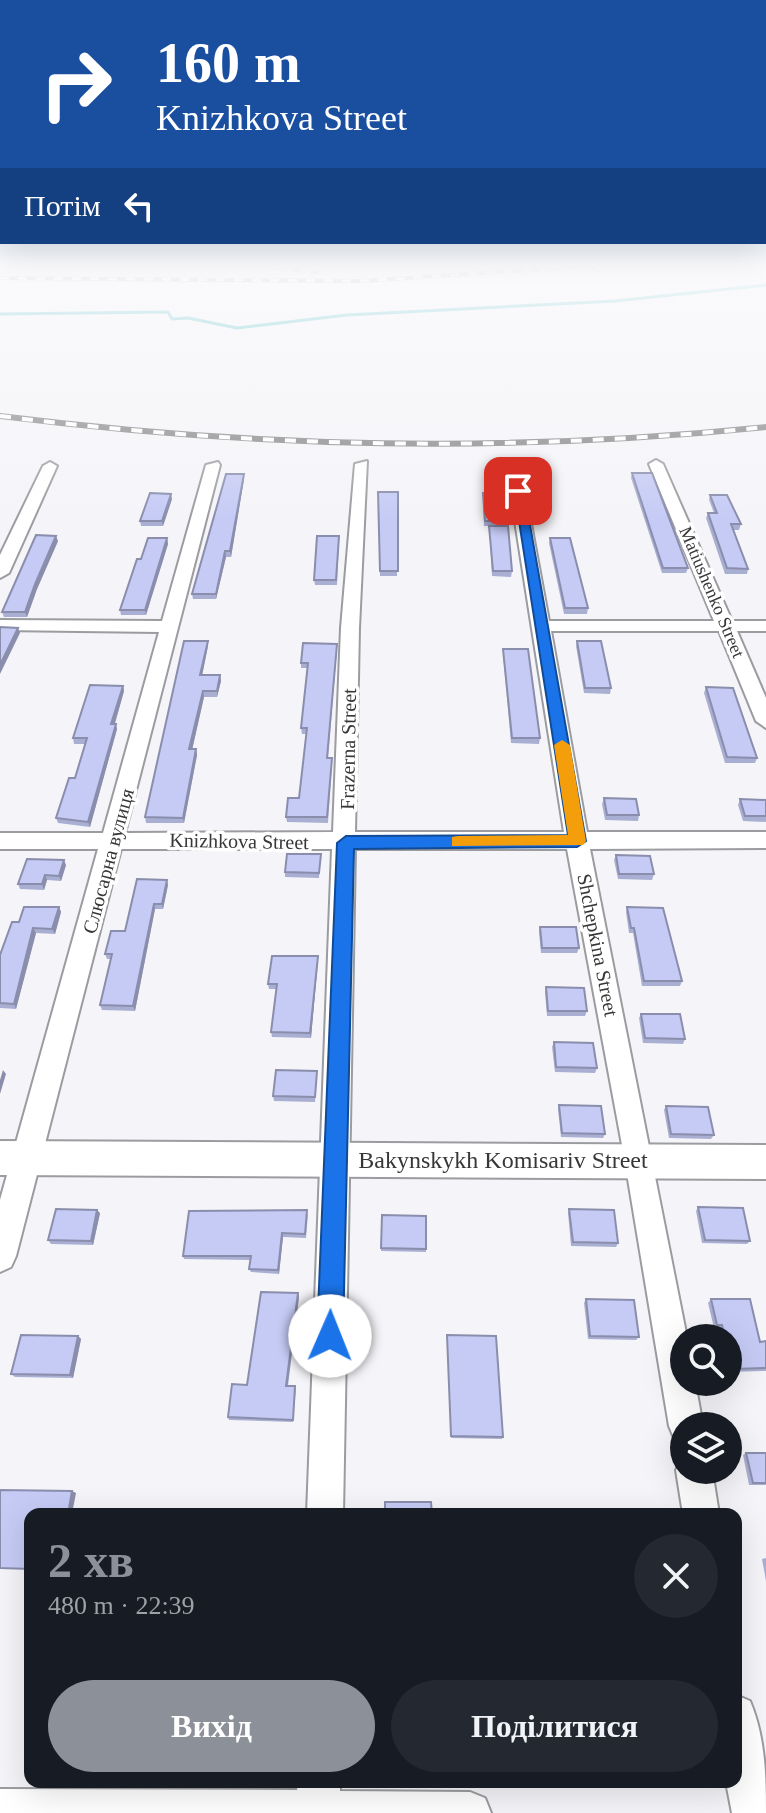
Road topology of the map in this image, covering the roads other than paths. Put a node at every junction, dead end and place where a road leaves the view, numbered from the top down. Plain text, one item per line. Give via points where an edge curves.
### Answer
1 (362, 464) dead end
2 (513, 464) dead end
3 (656, 464) dead end
4 (213, 465) dead end
5 (50, 466) dead end
6 (0, 573) edge
7 (0, 625) edge
8 (543, 626) junction
9 (727, 626) junction
10 (766, 626) edge
11 (172, 627) junction
12 (766, 721) edge
13 (114, 839) junction
14 (766, 840) edge
15 (0, 841) edge
16 (577, 841) junction
17 (346, 843) junction
18 (12, 1158) edge
19 (334, 1158) junction
20 (640, 1161) junction
21 (766, 1162) edge
22 (0, 1256) edge
23 (684, 1412) edge
24 (696, 1484) edge
25 (325, 1508) edge
26 (700, 1508) edge
27 (742, 1750) edge
28 (318, 1802) edge
29 (0, 1810) edge
30 (470, 1813) edge
31 (753, 1813) edge

1 - 17 street, Frazerna Street via 350,628
2 - 8 street, Shchepkina Street
3 - 9 street, Matiushenko Street
4 - 11 street, Слюсарна вулиця
5 - 6 street
7 - 11 street
8 - 9 street
8 - 16 street, Shchepkina Street
9 - 10 street
9 - 12 street, Matiushenko Street
11 - 13 street, Слюсарна вулиця
13 - 15 street, Knizhkova Street
13 - 17 street, Knizhkova Street
13 - 18 street, Слюсарна вулиця
14 - 16 street, Knizhkova Street
16 - 17 street, Knizhkova Street
16 - 20 street, Shchepkina Street
17 - 19 street, Frazerna Street
18 - 19 street, Bakynskykh Komisariv Street
18 - 22 street, Слюсарна вулиця
19 - 20 street, Bakynskykh Komisariv Street
19 - 25 street, Frazerna Street
20 - 21 street, Bakynskykh Komisariv Street
20 - 23 street, Shchepkina Street
24 - 26 street
27 - 31 street
28 - 29 street
28 - 30 street

